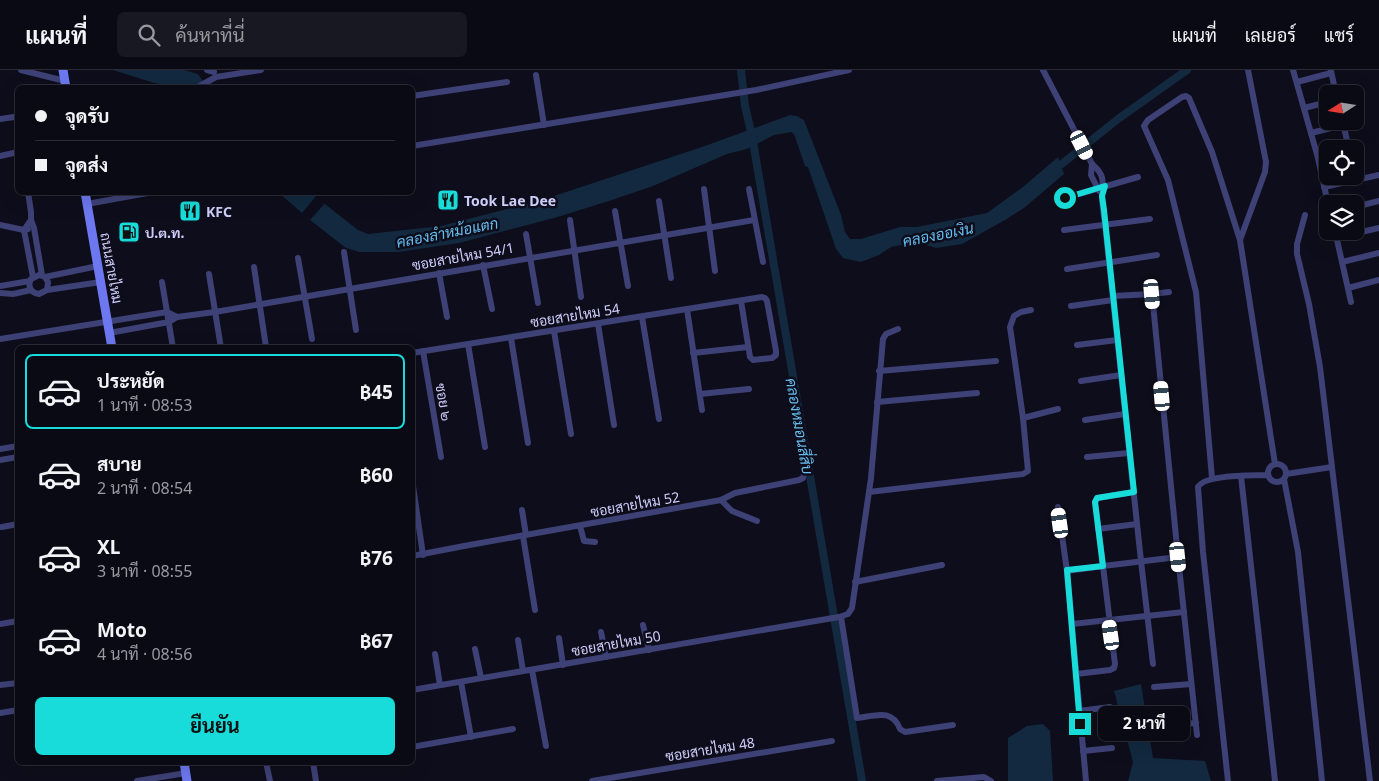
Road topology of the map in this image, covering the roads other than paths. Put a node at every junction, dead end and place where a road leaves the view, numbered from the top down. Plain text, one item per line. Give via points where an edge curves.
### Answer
1 (22, 70) edge
2 (63, 70) edge
3 (260, 70) edge
4 (849, 70) edge
5 (1043, 70) edge
6 (1248, 70) edge
7 (1293, 70) edge
8 (1331, 72) edge
9 (212, 73) edge
10 (536, 75) dead end
11 (507, 82) dead end
12 (1297, 82) junction
13 (66, 84) edge
14 (199, 85) edge
15 (1334, 85) edge
16 (415, 96) edge
17 (1319, 104) edge
18 (1304, 108) junction
19 (15, 117) edge
20 (0, 119) edge
21 (544, 125) junction
22 (1321, 130) edge
23 (1311, 133) junction
24 (415, 146) edge
25 (15, 153) edge
26 (0, 156) edge
27 (1318, 158) joint
28 (1092, 164) junction
29 (1379, 175) edge
30 (1138, 177) dead end
31 (1364, 177) edge
32 (1331, 185) edge
33 (1105, 186) junction
34 (1324, 187) junction
35 (1097, 188) junction
36 (704, 189) dead end
37 (749, 189) dead end
38 (28, 195) edge
39 (86, 195) edge
40 (136, 195) edge
41 (1326, 195) edge
42 (1102, 196) junction
43 (1065, 198) dead end
44 (658, 201) dead end
45 (1379, 201) edge
46 (87, 204) junction
47 (1364, 204) edge
48 (615, 211) dead end
49 (1306, 215) dead end
50 (1150, 219) dead end
51 (31, 220) junction
52 (570, 220) dead end
53 (754, 220) junction
54 (1105, 224) junction
55 (0, 225) edge
56 (709, 227) junction
57 (34, 228) junction
58 (1379, 228) edge
59 (24, 230) junction
60 (1064, 230) dead end
61 (1364, 230) edge
62 (526, 234) dead end
63 (664, 235) junction
64 (1240, 240) junction
65 (1336, 240) edge
66 (621, 242) junction
67 (574, 250) junction
68 (344, 252) dead end
69 (1379, 253) edge
70 (1157, 255) dead end
71 (298, 258) dead end
72 (530, 258) junction
73 (763, 262) dead end
74 (1109, 262) junction
75 (1342, 262) junction
76 (484, 265) junction
77 (98, 266) junction
78 (254, 267) dead end
79 (1067, 269) dead end
80 (715, 270) dead end
81 (439, 272) junction
82 (209, 274) dead end
83 (44, 276) junction
84 (671, 278) dead end
85 (31, 279) junction
86 (1379, 280) edge
87 (101, 282) junction
88 (162, 282) dead end
89 (0, 286) edge
90 (628, 286) dead end
91 (1348, 288) junction
92 (349, 289) junction
93 (31, 290) junction
94 (47, 290) junction
95 (1169, 292) dead end
96 (0, 293) edge
97 (1152, 294) junction
98 (305, 296) junction
99 (581, 297) dead end
100 (1113, 298) junction
101 (741, 301) junction
102 (1351, 302) dead end
103 (538, 303) dead end
104 (260, 304) junction
105 (1071, 306) dead end
106 (492, 310) dead end
107 (687, 310) junction
108 (1031, 310) dead end
109 (167, 312) junction
110 (216, 312) junction
111 (177, 316) junction
112 (447, 317) dead end
113 (642, 317) junction
114 (107, 322) junction
115 (169, 322) junction
116 (598, 324) junction
117 (898, 329) dead end
118 (356, 330) dead end
119 (554, 331) junction
120 (109, 333) junction
121 (511, 338) junction
122 (0, 339) edge
123 (312, 339) dead end
124 (1117, 340) junction
125 (468, 344) junction
126 (111, 345) edge
127 (173, 345) edge
128 (221, 345) edge
129 (266, 345) edge
130 (1077, 345) dead end
131 (748, 347) junction
132 (423, 351) junction
133 (415, 352) edge
134 (693, 353) junction
135 (996, 361) dead end
136 (879, 370) junction
137 (1121, 375) junction
138 (1082, 381) dead end
139 (749, 388) dead end
140 (978, 393) dead end
141 (700, 394) junction
142 (877, 402) junction
143 (1058, 409) dead end
144 (702, 410) dead end
145 (1125, 414) junction
146 (1023, 418) junction
147 (659, 419) dead end
148 (1085, 420) dead end
149 (797, 422) dead end
150 (614, 425) dead end
151 (571, 434) dead end
152 (528, 443) dead end
153 (15, 446) edge
154 (485, 447) dead end
155 (0, 449) edge
156 (1129, 453) junction
157 (441, 457) dead end
158 (1087, 457) dead end
159 (15, 458) edge
160 (0, 460) edge
161 (1275, 464) junction
162 (1332, 467) junction
163 (1268, 475) junction
164 (1241, 476) junction
165 (1285, 476) junction
166 (1212, 478) junction
167 (869, 492) junction
168 (1134, 492) junction
169 (415, 500) edge
170 (721, 500) junction
171 (1058, 507) dead end
172 (522, 510) dead end
173 (757, 521) dead end
174 (1137, 524) junction
175 (15, 526) edge
176 (580, 526) junction
177 (2, 528) dead end
178 (1098, 529) junction
179 (524, 536) junction
180 (595, 542) dead end
181 (423, 555) junction
182 (415, 556) edge
183 (1178, 557) junction
184 (1141, 561) junction
185 (942, 565) dead end
186 (1103, 566) junction
187 (1067, 570) junction
188 (855, 582) junction
189 (536, 610) dead end
190 (1184, 612) junction
191 (1147, 616) junction
192 (840, 617) junction
193 (1109, 621) junction
194 (15, 622) edge
195 (0, 624) edge
196 (1072, 624) junction
197 (643, 625) dead end
198 (601, 632) dead end
199 (559, 638) dead end
200 (518, 640) dead end
201 (475, 650) dead end
202 (648, 650) junction
203 (435, 654) dead end
204 (606, 657) junction
205 (563, 664) junction
206 (1153, 664) dead end
207 (532, 670) junction
208 (523, 672) junction
209 (1076, 674) junction
210 (481, 678) junction
211 (461, 682) junction
212 (15, 683) edge
213 (1192, 684) junction
214 (440, 685) junction
215 (0, 686) edge
216 (1154, 687) dead end
217 (415, 689) edge
218 (1110, 707) dead end
219 (15, 710) edge
220 (1079, 711) junction
221 (0, 713) edge
222 (1196, 723) junction
223 (953, 725) dead end
224 (1160, 726) dead end
225 (513, 729) dead end
226 (1197, 735) dead end
227 (471, 737) junction
228 (832, 741) dead end
229 (415, 746) edge
230 (546, 746) dead end
231 (1112, 748) dead end
232 (1083, 751) junction
233 (267, 765) edge
234 (313, 765) edge
235 (186, 777) edge
236 (137, 781) edge
237 (270, 781) edge
238 (316, 781) edge
239 (592, 781) edge
240 (938, 781) edge
241 (991, 781) edge
242 (1086, 781) edge
243 (1228, 781) edge
244 (1275, 781) edge
245 (1322, 781) edge
246 (1370, 781) edge

1 - 13 street
2 - 13 main road
3 - 9 street
4 - 21 street via 756,90
5 - 28 street
6 - 64 street via 1266,162
7 - 12 street
8 - 12 street
8 - 15 street
9 - 14 street
10 - 21 street
11 - 16 street
12 - 18 street
17 - 18 street
18 - 23 street
19 - 20 street
21 - 24 street
22 - 23 street
23 - 27 street
25 - 26 street
27 - 34 street
28 - 33 street via 1099,170
28 - 35 street via 1091,175
29 - 31 street
30 - 33 street
32 - 34 street
33 - 35 street
33 - 42 street
34 - 41 street
35 - 42 street
35 - 43 street
36 - 56 street
37 - 53 street
38 - 51 street
39 - 46 main road, ถนนสายไหม
40 - 46 street
42 - 54 street
44 - 63 street
45 - 47 street
46 - 77 main road, ถนนสายไหม
48 - 66 street
49 - 162 street via 1297,254 1310,304
50 - 54 street
51 - 57 street
51 - 59 street
52 - 67 street
53 - 56 street, ซอยสายไหม 54/1
53 - 73 street
54 - 60 street
54 - 74 street
55 - 59 street
56 - 63 street, ซอยสายไหม 54/1
56 - 80 street
57 - 59 street
57 - 83 street
58 - 61 street
59 - 85 street
62 - 72 street
63 - 66 street, ซอยสายไหม 54/1
63 - 84 street
64 - 161 street
64 - 166 street via 1212,152 1189,98 1182,96 1144,126 1168,180 1196,292
65 - 75 street
66 - 67 street, ซอยสายไหม 54/1
66 - 90 street
67 - 72 street, ซอยสายไหม 54/1
67 - 99 street
68 - 92 street
69 - 75 street
70 - 74 street
71 - 98 street
72 - 76 street, ซอยสายไหม 54/1
72 - 103 street
74 - 79 street
74 - 100 street
75 - 91 street
76 - 81 street, ซอยสายไหม 54/1
76 - 106 street
77 - 83 street
77 - 87 main road, ถนนสายไหม
78 - 104 street
81 - 92 street, ซอยสายไหม 54/1
81 - 112 street
82 - 110 street
83 - 85 street
83 - 94 street
85 - 89 street
85 - 93 street
86 - 91 street
87 - 94 street
87 - 114 main road, ถนนสายไหม
88 - 109 street
91 - 102 street
92 - 98 street, ซอยสายไหม 54/1
92 - 118 street
93 - 94 street via 39,294
93 - 96 street
95 - 97 street
97 - 100 street
97 - 183 street
98 - 104 street, ซอยสายไหม 54/1
98 - 123 street
100 - 105 street
100 - 124 street
101 - 107 street, ซอยสายไหม 54
101 - 131 street
101 - 131 street, ซอยสายไหม 54 via 765,298 767,301 776,355 753,360
104 - 110 street, ซอยสายไหม 54/1
104 - 129 street
107 - 113 street, ซอยสายไหม 54
107 - 134 street
108 - 146 street via 1014,316 1010,327
109 - 111 street, ซอยสายไหม 54/1
109 - 114 street
109 - 115 street
110 - 111 street, ซอยสายไหม 54/1
110 - 128 street
111 - 115 street
113 - 116 street, ซอยสายไหม 54
113 - 147 street
114 - 120 main road, ถนนสายไหม
114 - 122 street
115 - 120 street
115 - 127 street
116 - 119 street, ซอยสายไหม 54
116 - 150 street
117 - 136 street via 883,339
119 - 121 street, ซอยสายไหม 54
119 - 151 street
120 - 126 main road, ถนนสายไหม
121 - 125 street, ซอยสายไหม 54
121 - 152 street
124 - 130 street
124 - 137 street
125 - 132 street, ซอยสายไหม 54
125 - 154 street
131 - 134 street
132 - 133 street, ซอยสายไหม 54
132 - 157 street, ซอย ๒
134 - 141 street
135 - 136 street
136 - 142 street
137 - 138 street
137 - 145 street
139 - 141 street
140 - 142 street
141 - 144 street
142 - 167 street
143 - 146 street
145 - 148 street
145 - 156 street
146 - 167 street via 1028,472
149 - 170 street, ซอยสายไหม 52 via 803,478 734,493
153 - 155 street
156 - 158 street
156 - 168 street
159 - 160 street
161 - 163 street via 1270,467
161 - 165 street via 1283,466
162 - 165 street
162 - 246 street
163 - 164 street
163 - 165 street via 1279,482
164 - 166 street
164 - 244 street
165 - 245 street via 1298,552
166 - 243 street via 1198,487 1202,552
167 - 188 street
168 - 174 street
168 - 178 street via 1097,498
169 - 181 street
170 - 173 street via 732,511
170 - 176 street, ซอยสายไหม 52
171 - 187 street
172 - 179 street
174 - 178 street
174 - 184 street
175 - 177 street
176 - 179 street, ซอยสายไหม 52
176 - 180 street via 584,541
178 - 186 street
179 - 181 street, ซอยสายไหม 52
179 - 189 street
181 - 182 street, ซอยสายไหม 52
183 - 184 street
183 - 190 street
184 - 186 street
184 - 191 street
185 - 188 street
186 - 187 street
186 - 193 street
187 - 196 street
188 - 192 street via 850,612
190 - 191 street
190 - 213 street
191 - 193 street
191 - 206 street
192 - 202 street, ซอยสายไหม 50
192 - 223 street via 857,718 892,716 900,729 906,732
193 - 196 street
193 - 209 street via 1114,668
194 - 195 street
196 - 209 street
197 - 202 street
198 - 204 street
199 - 205 street
200 - 208 street
201 - 210 street
202 - 204 street, ซอยสายไหม 50
203 - 214 street
204 - 205 street, ซอยสายไหม 50
205 - 207 street, ซอยสายไหม 50
207 - 208 street, ซอยสายไหม 50
207 - 230 street
208 - 210 street, ซอยสายไหม 50
209 - 220 street
210 - 211 street, ซอยสายไหม 50
211 - 214 street, ซอยสายไหม 50
211 - 227 street
212 - 215 street
213 - 216 street
213 - 222 street
214 - 217 street, ซอยสายไหม 50
218 - 220 street
219 - 221 street
220 - 232 street
222 - 224 street
222 - 226 street
225 - 227 street
227 - 229 street
228 - 239 street, ซอยสายไหม 48
231 - 232 street
232 - 242 street
233 - 237 street
234 - 238 street
235 - 236 street
240 - 241 street via 984,777

